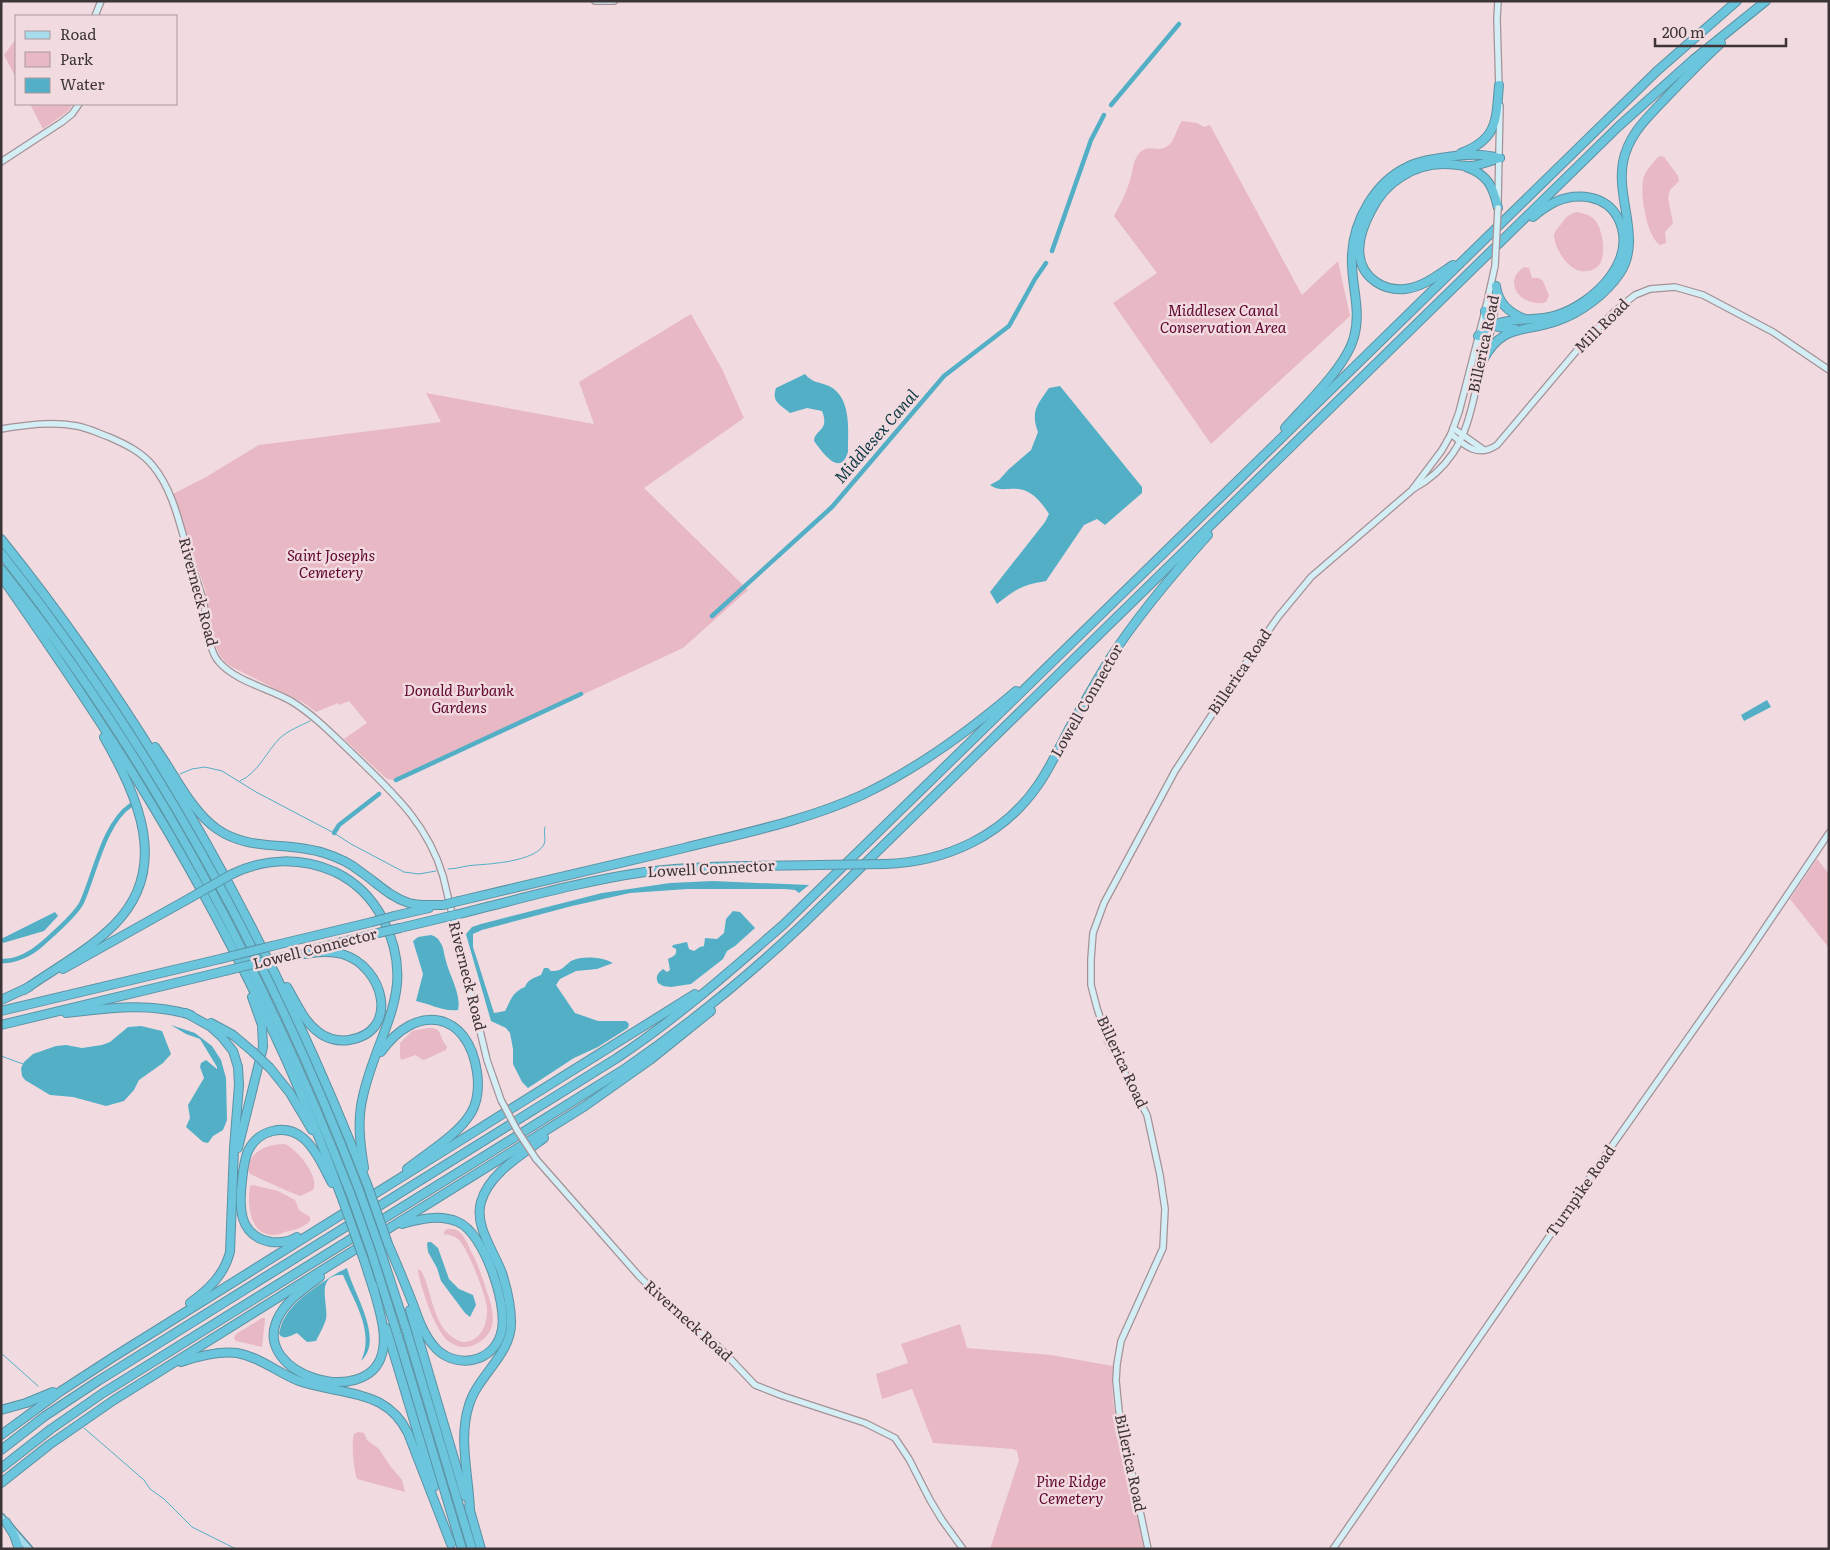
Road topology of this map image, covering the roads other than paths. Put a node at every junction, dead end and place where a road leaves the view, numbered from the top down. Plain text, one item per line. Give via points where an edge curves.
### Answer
1 (101, 1) edge
2 (595, 1) edge
3 (614, 1) edge
4 (1498, 1) edge
5 (1737, 1) edge
6 (1766, 1) edge
7 (95, 15) edge
8 (1745, 18) junction
9 (1499, 85) junction
10 (78, 105) edge
11 (1452, 156) junction
12 (1500, 158) junction
13 (1, 162) edge
14 (1461, 166) junction
15 (1498, 208) junction
16 (1505, 238) junction
17 (1474, 249) junction
18 (1495, 266) junction
19 (1496, 286) junction
20 (1485, 311) junction
21 (1532, 320) junction
22 (1492, 325) junction
23 (1525, 329) junction
24 (1478, 336) junction
25 (1483, 360) junction
26 (1829, 370) edge
27 (1, 429) edge
28 (1452, 431) junction
29 (1463, 435) junction
30 (1460, 442) junction
31 (1484, 450) junction
32 (1243, 476) junction
33 (1256, 482) junction
34 (1412, 490) junction
35 (1, 539) edge
36 (1, 553) edge
37 (1, 569) edge
38 (1, 576) edge
39 (1061, 653) junction
40 (114, 692) junction
41 (88, 704) junction
42 (1829, 833) edge
43 (443, 905) junction
44 (223, 931) junction
45 (257, 936) junction
46 (282, 957) junction
47 (755, 968) junction
48 (719, 980) junction
49 (24, 990) junction
50 (1, 1000) edge
51 (1, 1011) edge
52 (186, 1013) junction
53 (35, 1017) junction
54 (1, 1026) edge
55 (372, 1068) junction
56 (599, 1097) junction
57 (333, 1174) junction
58 (367, 1184) junction
59 (232, 1186) junction
60 (376, 1193) junction
61 (343, 1200) junction
62 (389, 1229) junction
63 (313, 1232) junction
64 (388, 1244) junction
65 (355, 1250) junction
66 (373, 1286) junction
67 (148, 1335) junction
68 (154, 1375) junction
69 (81, 1377) junction
70 (1, 1410) edge
71 (1, 1435) edge
72 (1, 1450) edge
73 (1, 1468) edge
74 (1, 1484) edge
75 (470, 1511) junction
76 (4, 1520) edge
77 (452, 1546) edge
78 (19, 1549) edge
79 (29, 1549) edge
80 (462, 1549) edge
81 (472, 1549) edge
82 (482, 1549) edge
83 (963, 1549) edge
84 (1148, 1549) edge
85 (1333, 1549) edge

1 - 7 main road
2 - 3 main road
4 - 9 main road, Billerica Road
5 - 17 highway via 1657,71
6 - 8 highway
8 - 16 highway via 1645,102
8 - 23 highway via 1644,120 1631,139 1623,160 1621,184 1629,247 1619,274 1598,296 1571,315
9 - 11 highway via 1495,121 1488,135 1475,147
9 - 12 main road, Billerica Road
10 - 13 main road via 62,122
11 - 12 highway via 1476,154
11 - 32 highway via 1407,167 1387,181 1370,201 1352,251 1357,314 1350,347 1329,378
12 - 14 highway via 1479,165
12 - 15 main road, Billerica Road
14 - 15 highway via 1486,178
14 - 17 highway via 1439,164 1422,167 1394,182 1380,196 1369,216 1360,239 1359,256 1366,273 1381,285 1406,289 1437,276
15 - 18 main road, Billerica Road, bridge
16 - 21 highway via 1550,204 1579,196 1603,202 1613,211 1620,225 1624,238 1623,252 1616,269 1604,283 1570,309
16 - 33 highway
17 - 32 highway
18 - 19 main road, Billerica Road
18 - 20 main road, Billerica Road
19 - 21 highway via 1503,305 1518,316
19 - 22 main road, Billerica Road
20 - 22 highway
20 - 24 main road, Billerica Road
21 - 22 highway
22 - 23 highway
22 - 24 highway
22 - 25 main road, Billerica Road
23 - 25 highway via 1509,332 1498,339
24 - 28 main road, Billerica Road
25 - 29 main road, Billerica Road
26 - 31 main road, Mill Road via 1774,332 1703,295 1675,286 1650,289 1632,297 1615,311 1579,348 1500,442
27 - 83 main road, Riverneck Road, bridge via 40,424 78,426 124,444 153,466 177,515 201,596 212,651 218,661 233,674 309,713 389,789 426,835 443,876 485,1051 501,1100 536,1159 639,1276 720,1348 755,1385 865,1423 895,1438 902,1445 942,1520
28 - 29 main road
28 - 30 main road
28 - 34 main road, Billerica Road
29 - 30 main road, Billerica Road
29 - 31 main road
30 - 31 main road via 1474,451
30 - 34 main road, Billerica Road via 1437,473
32 - 39 highway
33 - 46 highway, Lowell Connector, bridge via 1171,576 1130,628 1086,697 1043,777 1018,809 988,834 959,849 923,860 885,864 708,867 642,873
33 - 47 highway
34 - 84 main road, Billerica Road via 1337,553 1285,606 1175,771 1104,903 1093,933 1090,959 1096,1008 1108,1041 1147,1115 1165,1209 1163,1248 1121,1341 1116,1373 1119,1412
35 - 40 highway
36 - 81 highway, bridge via 94,680 150,766 246,934 288,1020 330,1114 380,1249
37 - 80 highway, bridge via 105,714 157,795 270,1006 310,1093 372,1254
38 - 41 highway
39 - 43 highway, bridge via 944,748 890,781 847,801 772,826
39 - 48 highway via 783,925
40 - 43 highway via 198,810 221,832 248,843 322,852 352,866 401,900 419,905
40 - 45 highway via 196,825
41 - 44 highway via 165,827
41 - 49 highway via 139,812 145,838 143,874 133,900 113,926
42 - 85 main road, Turnpike Road
43 - 51 highway, Lowell Connector, bridge
44 - 57 highway via 276,1036
44 - 59 highway via 256,1006 263,1042
45 - 46 highway via 307,1020 318,1032 345,1041 362,1036 373,1027 380,1016 381,996 374,977 360,962 330,952
45 - 58 highway via 318,1064
46 - 53 highway, Lowell Connector, bridge
47 - 56 highway via 691,1028
47 - 73 highway via 623,1070 104,1392
48 - 60 highway
48 - 72 highway via 624,1053 98,1381
49 - 50 highway
49 - 55 highway, bridge via 232,874 272,862 305,862 355,884 371,901 389,932 398,971 395,1004
52 - 53 highway via 128,1006
52 - 57 highway, bridge via 233,1035 270,1068 299,1107
52 - 59 highway via 216,1031 237,1062 239,1085
53 - 54 highway, Lowell Connector
55 - 58 highway via 360,1114
55 - 60 highway via 384,1048 402,1029 416,1022 436,1021 455,1028 466,1039 475,1060 478,1083 474,1107 460,1126
56 - 62 highway
56 - 75 highway via 504,1169 490,1183 481,1201 481,1223 504,1281 511,1326 506,1345 474,1392 466,1415 464,1443
57 - 61 highway
58 - 64 highway, bridge
59 - 67 highway via 232,1242 223,1271 205,1292
60 - 63 highway
61 - 63 highway via 312,1148 301,1136 277,1130 264,1133 255,1140 246,1156 240,1200 246,1226 259,1238 277,1242
61 - 66 highway, bridge
62 - 64 highway via 437,1218 458,1222 472,1232 493,1275 502,1312 501,1334 489,1353 463,1361 449,1358 436,1349 422,1326
62 - 65 highway
63 - 67 highway
64 - 75 highway
65 - 66 highway via 296,1296 279,1315 274,1340 282,1359 300,1372 331,1381 350,1382 370,1373 381,1358 384,1344
65 - 68 highway
66 - 77 highway
67 - 69 highway
68 - 74 highway via 81,1422
68 - 77 highway via 198,1356 234,1353 256,1359 299,1380 381,1404 396,1416 408,1433
69 - 70 highway via 38,1399
69 - 71 highway
75 - 82 highway
76 - 78 highway
76 - 79 main road

